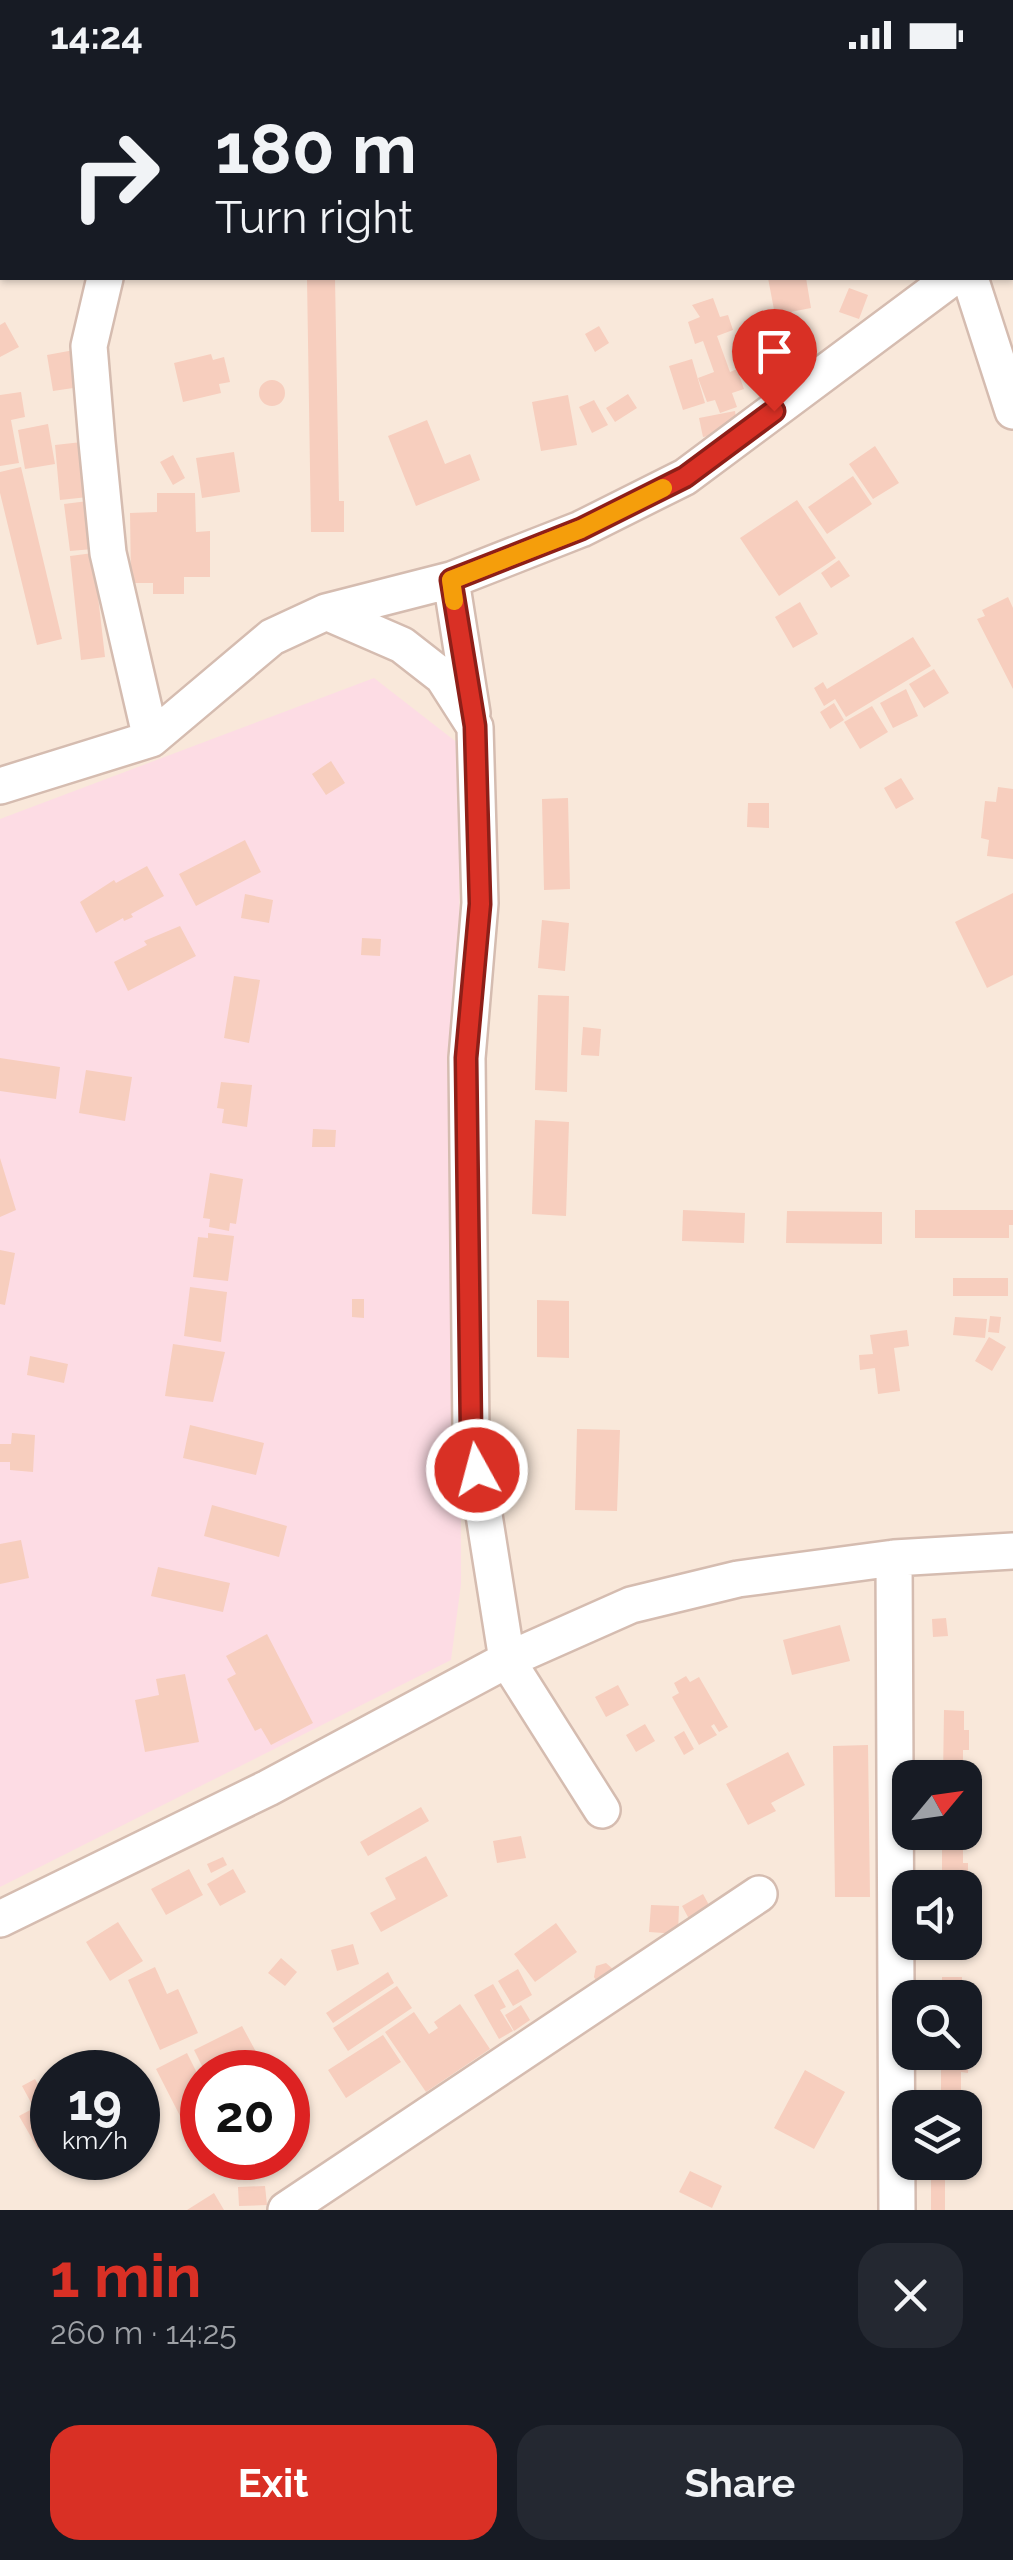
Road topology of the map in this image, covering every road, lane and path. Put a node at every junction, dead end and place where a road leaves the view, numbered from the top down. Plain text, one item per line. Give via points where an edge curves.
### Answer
1 (106, 280) edge
2 (949, 280) edge
3 (971, 280) edge
4 (1013, 412) edge
5 (451, 580) junction
6 (326, 612) junction
7 (475, 726) junction
8 (151, 739) junction
9 (0, 786) edge
10 (1013, 1551) edge
11 (894, 1558) junction
12 (507, 1660) junction
13 (602, 1810) dead end
14 (759, 1894) dead end
15 (0, 1918) edge
16 (286, 2210) edge
17 (897, 2210) edge

1 - 8 street via 89,346 108,553
2 - 5 street via 685,477 581,529
3 - 4 street
5 - 6 street
5 - 7 street
6 - 7 street via 402,645 444,677
6 - 8 street via 272,637
7 - 12 street via 480,904 466,1058 471,1432
8 - 9 street
10 - 11 street
11 - 12 street via 738,1579 630,1605
11 - 17 street
12 - 13 street
12 - 15 street via 268,1788
14 - 16 street

